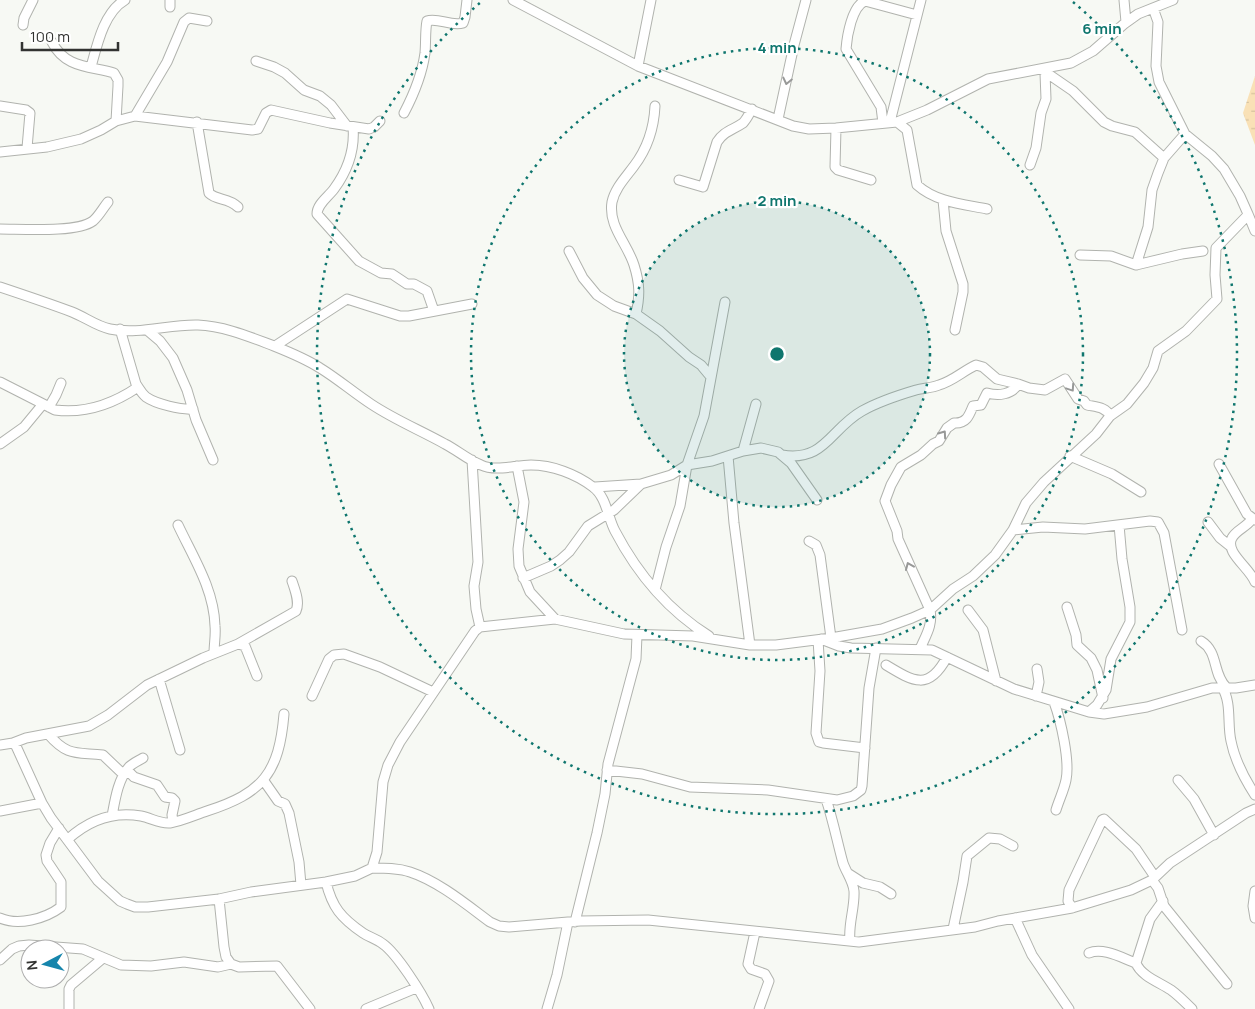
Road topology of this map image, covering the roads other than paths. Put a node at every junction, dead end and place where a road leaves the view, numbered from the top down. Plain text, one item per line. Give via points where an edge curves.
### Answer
1 (33, 0) edge
2 (116, 0) edge
3 (126, 0) edge
4 (467, 0) edge
5 (513, 0) edge
6 (651, 0) edge
7 (806, 0) edge
8 (921, 0) edge
9 (1124, 0) edge
10 (1174, 0) edge
11 (1153, 8) junction
12 (916, 15) junction
13 (207, 21) dead end
14 (1126, 22) junction
15 (23, 25) dead end
16 (52, 42) dead end
17 (256, 61) dead end
18 (638, 66) junction
19 (91, 67) junction
20 (1043, 71) junction
21 (0, 106) edge
22 (655, 106) dead end
23 (752, 110) junction
24 (404, 113) dead end
25 (134, 116) junction
26 (778, 119) junction
27 (116, 121) junction
28 (380, 121) dead end
29 (197, 122) junction
30 (890, 122) junction
31 (350, 126) junction
32 (836, 128) junction
33 (1185, 134) junction
34 (27, 148) junction
35 (0, 152) edge
36 (1164, 158) junction
37 (1030, 165) dead end
38 (678, 180) dead end
39 (871, 180) dead end
40 (943, 200) junction
41 (108, 202) dead end
42 (238, 207) dead end
43 (987, 209) dead end
44 (1248, 214) junction
45 (0, 229) edge
46 (1255, 231) edge
47 (569, 251) dead end
48 (1203, 251) dead end
49 (1080, 255) dead end
50 (1136, 265) junction
51 (0, 288) edge
52 (725, 302) dead end
53 (472, 304) dead end
54 (434, 312) junction
55 (636, 314) junction
56 (120, 329) junction
57 (147, 330) junction
58 (955, 330) dead end
59 (275, 346) junction
60 (711, 377) junction
61 (0, 382) edge
62 (61, 383) dead end
63 (1018, 384) junction
64 (138, 387) junction
65 (756, 404) dead end
66 (46, 406) junction
67 (193, 409) junction
68 (1110, 416) junction
69 (0, 444) edge
70 (743, 451) junction
71 (782, 455) junction
72 (728, 456) junction
73 (1070, 456) junction
74 (214, 460) dead end
75 (472, 460) junction
76 (1219, 464) dead end
77 (687, 465) junction
78 (517, 466) junction
79 (642, 484) junction
80 (595, 488) junction
81 (1141, 492) dead end
82 (817, 500) dead end
83 (608, 513) junction
84 (1254, 519) edge
85 (1208, 522) dead end
86 (178, 525) dead end
87 (1119, 525) junction
88 (1013, 530) junction
89 (809, 541) dead end
90 (1230, 546) junction
91 (523, 578) junction
92 (292, 581) dead end
93 (1255, 582) edge
94 (655, 590) junction
95 (1067, 607) dead end
96 (930, 610) junction
97 (968, 610) dead end
98 (554, 619) junction
99 (480, 627) junction
100 (1182, 630) dead end
101 (637, 635) junction
102 (711, 638) junction
103 (831, 638) junction
104 (820, 639) junction
105 (1201, 641) dead end
106 (238, 644) junction
107 (750, 645) junction
108 (876, 648) junction
109 (920, 649) junction
110 (214, 653) junction
111 (947, 656) junction
112 (886, 666) dead end
113 (1037, 669) dead end
114 (257, 676) dead end
115 (159, 679) junction
116 (996, 681) junction
117 (1255, 684) edge
118 (1224, 687) junction
119 (433, 692) junction
120 (312, 696) dead end
121 (1036, 696) junction
122 (1103, 698) junction
123 (1054, 702) junction
124 (1089, 712) junction
125 (284, 714) dead end
126 (48, 734) junction
127 (12, 743) junction
128 (0, 745) edge
129 (865, 748) junction
130 (180, 750) dead end
131 (143, 758) dead end
132 (608, 770) junction
133 (126, 773) junction
134 (1178, 780) dead end
135 (264, 781) junction
136 (1255, 795) edge
137 (826, 800) junction
138 (42, 803) junction
139 (1255, 809) edge
140 (1056, 810) dead end
141 (0, 811) edge
142 (112, 816) junction
143 (173, 822) junction
144 (58, 828) junction
145 (1214, 835) junction
146 (68, 839) junction
147 (1013, 846) dead end
148 (372, 868) junction
149 (847, 872) junction
150 (1154, 879) junction
151 (326, 882) junction
152 (301, 885) junction
153 (1255, 891) edge
154 (891, 894) dead end
155 (220, 899) junction
156 (1163, 901) junction
157 (1072, 908) junction
158 (1255, 916) edge
159 (0, 918) edge
160 (1015, 918) junction
161 (571, 922) junction
162 (953, 929) junction
163 (755, 932) junction
164 (850, 941) junction
165 (1088, 952) dead end
166 (103, 958) junction
167 (0, 960) edge
168 (1136, 963) junction
169 (231, 964) junction
170 (1227, 984) dead end
171 (416, 988) junction
172 (69, 1009) edge
173 (310, 1009) edge
174 (366, 1009) edge
175 (429, 1009) edge
176 (547, 1009) edge
177 (759, 1009) edge
178 (1069, 1009) edge
179 (1192, 1009) edge

1 - 15 street
2 - 3 street
3 - 19 street via 115,8 105,26
4 - 24 street via 463,23 427,21 420,76
5 - 18 street
6 - 18 street
7 -> 26 street
8 - 12 street
9 - 14 street
10 - 11 street
11 - 14 street
11 - 33 street via 1158,22 1157,74
12 - 30 street
12 - 30 street via 865,1 859,3 850,26 846,48
13 - 25 street via 189,18 184,22 166,62
14 - 20 street via 1081,59
16 - 19 street via 67,61
17 - 31 street via 285,73 304,90 320,96
18 - 23 street
19 - 27 street via 116,76
20 - 30 street via 988,79 927,110
20 - 36 street via 1073,91 1104,122 1135,132
20 - 37 street via 1046,99
21 - 34 street via 30,113
22 - 55 street via 643,153 612,201 613,222 634,264 637,278 640,296
23 - 26 street
23 - 38 street via 741,124 724,133 717,142 703,187
25 - 27 street
25 - 29 street
26 - 32 street via 809,129
27 - 34 street via 81,139
28 - 31 street via 372,129
29 - 31 street via 258,129 271,110
29 - 42 street via 209,193
30 - 32 street
30 - 40 street via 907,130 917,185
31 - 54 street via 354,138 352,156 317,214 358,261 428,291
32 - 39 street via 835,167
33 - 36 street
33 - 44 street via 1224,169
34 - 35 street
36 - 50 street via 1152,190 1148,227
40 - 43 street
40 - 58 street via 946,231 963,284
41 - 45 street via 96,218 79,227
44 - 46 street
44 - 68 street via 1216,248 1217,299 1186,331 1158,352 1144,383 1127,404
47 - 55 street via 591,289 603,301
48 - 50 street
49 - 50 street via 1111,256
51 - 56 street via 73,312 96,324
52 - 60 street
53 - 54 street
54 - 59 street via 400,316 347,299
55 - 60 street via 701,365
56 - 57 street
56 - 64 street
57 - 59 street via 196,325 215,327
57 - 67 street via 173,358
59 - 75 street via 319,367 372,405
60 - 77 street via 704,416
61 - 66 street
62 - 66 street
63 -> 68 street via 1045,390 1065,379 1078,399 1104,409
63 - 71 street via 997,379 976,365 941,385 915,390 862,411 816,451 802,456
96 -> 63 street via 886,506 888,490 901,467 939,440 947,428 965,421 973,406 981,404 987,393 1007,393
64 - 66 street via 96,408 61,411
64 - 67 street via 147,398 176,408
65 - 70 street
66 - 69 street via 24,428
67 - 74 street
68 - 73 street via 1096,434
70 - 71 street via 761,448
70 - 72 street
71 - 82 street via 791,462
72 - 77 street
72 - 107 street
73 - 81 street via 1112,474
73 - 88 street via 1026,503
75 - 78 street via 483,467 496,469
75 - 99 street via 478,562 474,586
76 - 84 street via 1247,514
77 - 79 street via 671,475
77 - 94 street via 680,506
78 - 80 street via 551,467
78 - 91 street via 524,502 518,549
79 - 80 street
79 - 83 street
80 - 83 street
83 - 91 street via 588,526 560,560
83 - 94 street via 628,554
84 - 90 street via 1236,533
85 - 90 street
86 - 110 street via 201,570 214,611
87 - 88 street
87 - 100 street via 1150,520 1161,525
87 - 122 street via 1131,615 1111,659
88 - 96 street via 973,576 953,588
89 - 103 street via 816,545 820,555
90 - 93 street
91 - 98 street via 530,592
92 - 106 street via 298,601 296,611
94 - 102 street via 684,619
95 - 122 street via 1077,645 1091,658 1097,670
96 - 103 street via 897,625
96 - 109 street via 930,627
97 - 116 street via 983,630
98 - 99 street
98 - 101 street
99 - 119 street
101 - 102 street
101 - 132 street via 636,659
102 - 107 street
103 - 104 street
104 - 107 street via 776,646
104 - 108 street via 839,646
104 - 129 street via 817,739 823,744
105 - 118 street via 1209,646
106 - 110 street
106 - 114 street via 245,646
108 - 109 street
108 - 129 street via 869,688
109 - 111 street
110 - 115 street
111 - 112 street via 935,675 924,680 909,679
111 - 116 street
113 - 121 street
115 - 126 street via 97,723
115 - 130 street
116 - 121 street
117 - 118 street
118 - 124 street via 1127,711
118 - 136 street via 1230,740 1240,770
119 - 120 street via 344,654 329,659
119 - 148 street via 388,766
121 - 123 street
122 - 124 street
123 - 124 street
123 - 140 street via 1061,724 1067,769
125 - 135 street via 279,753
126 - 127 street
126 - 133 street via 66,750 84,755 104,755
127 - 128 street
127 - 138 street via 22,756
129 - 137 street via 861,790 844,799
131 - 133 street
132 - 137 street via 642,774 690,787 768,790
132 - 161 street via 597,833
133 - 142 street
133 - 143 street via 157,785 165,797 175,801
134 - 145 street via 1194,799
135 - 143 street via 225,806
135 - 152 street via 289,813
137 - 149 street
138 - 141 street
138 - 144 street
139 - 145 street
142 - 143 street via 142,816 159,822
142 - 146 street via 98,818
144 - 146 street
144 - 159 street via 46,855 61,882 60,907 44,916 27,920
145 - 150 street via 1170,862
146 - 155 street via 98,881 127,904 148,907
147 - 162 street via 1000,839 989,838 967,856
148 - 151 street via 355,876
148 - 161 street via 392,868 428,880 499,926
149 - 154 street via 863,883
149 - 164 street via 854,890
150 - 156 street
150 - 157 street via 1131,890
150 - 157 street via 1136,849 1104,819 1069,890 1068,901
151 - 152 street
151 - 171 street via 330,900 336,909 363,933 392,952
152 - 155 street
153 - 158 street
155 - 169 street via 224,947
156 - 168 street via 1150,919
156 - 170 street
157 - 160 street
160 - 162 street
160 - 178 street via 1032,955
161 - 163 street via 648,920
161 - 176 street
162 - 164 street
163 - 164 street
163 - 177 street via 748,964 751,969 765,974 769,981
165 - 168 street via 1110,953
166 - 167 street via 83,949 29,945 12,949
166 - 169 street via 121,964 152,966 184,962 218,967
166 - 172 street via 70,985
168 - 179 street via 1142,972 1171,990
169 - 173 street via 239,967 277,966
171 - 174 street
171 - 175 street

